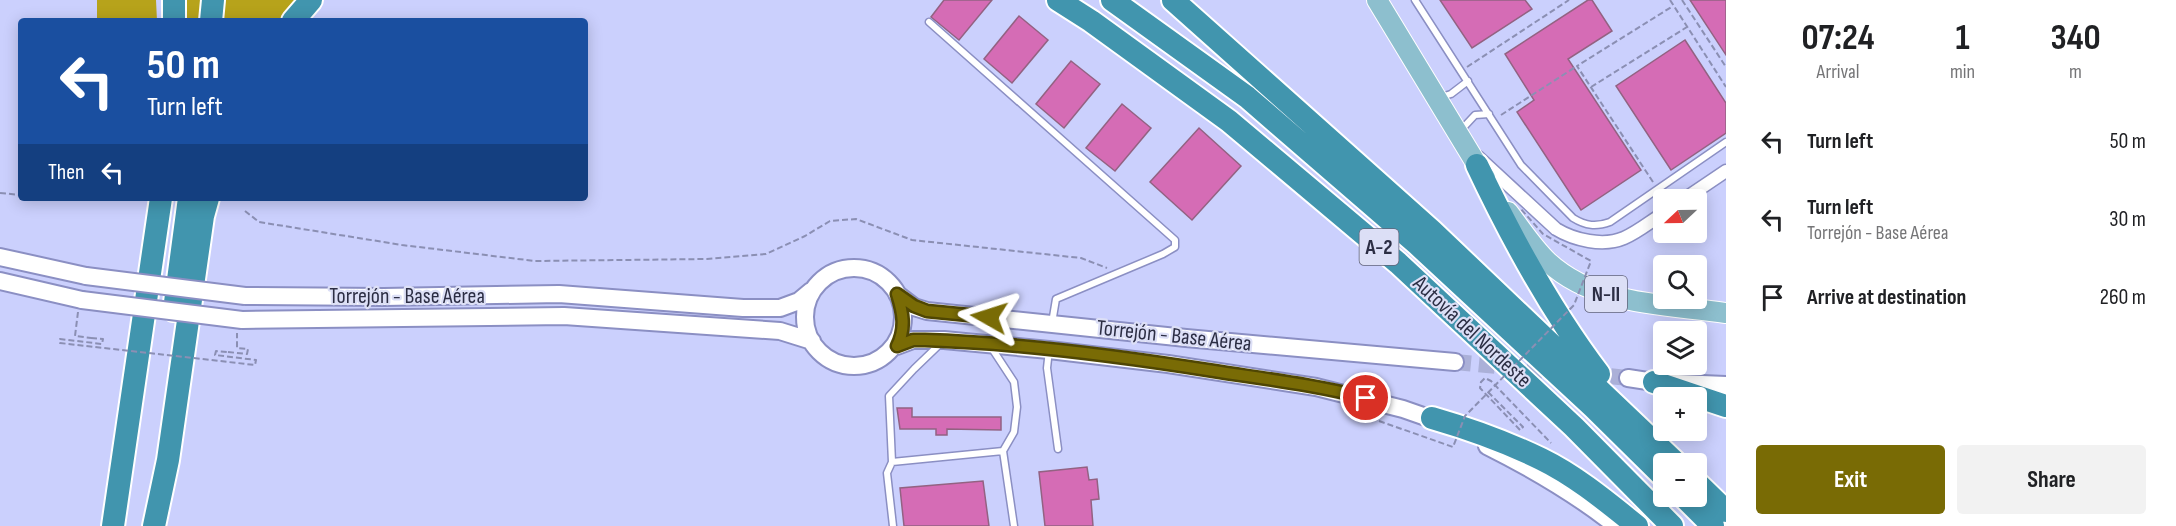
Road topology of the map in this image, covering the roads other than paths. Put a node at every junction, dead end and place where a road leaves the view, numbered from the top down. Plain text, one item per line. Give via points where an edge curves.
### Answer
1 (174, 0) edge
2 (213, 0) edge
3 (311, 0) edge
4 (1052, 0) edge
5 (1058, 0) edge
6 (1112, 0) edge
7 (1173, 0) edge
8 (1415, 0) edge
9 (1382, 6) edge
10 (174, 18) edge
11 (211, 18) edge
12 (296, 18) edge
13 (1091, 21) junction
14 (929, 22) dead end
15 (1467, 81) junction
16 (1435, 97) junction
17 (1491, 117) junction
18 (1462, 140) junction
19 (1726, 142) edge
20 (1477, 165) junction
21 (1726, 171) edge
22 (1699, 189) edge
23 (161, 201) edge
24 (189, 201) edge
25 (207, 201) edge
26 (1653, 220) edge
27 (0, 256) edge
28 (0, 281) edge
29 (811, 291) junction
30 (897, 294) junction
31 (1726, 313) edge
32 (1052, 323) junction
33 (944, 340) junction
34 (812, 341) junction
35 (989, 345) junction
36 (897, 346) junction
37 (1049, 350) junction
38 (1455, 362) tunnel mouth
39 (1628, 378) tunnel mouth
40 (1654, 382) junction
41 (1726, 385) edge
42 (1726, 406) edge
43 (1432, 418) junction
44 (1058, 449) dead end
45 (1003, 451) junction
46 (1667, 453) edge
47 (1669, 453) edge
48 (892, 462) junction
49 (1653, 466) edge
50 (1707, 492) edge
51 (1720, 505) edge
52 (1694, 507) edge
53 (113, 526) edge
54 (149, 526) edge
55 (154, 526) edge
56 (893, 526) edge
57 (1014, 526) edge
58 (1616, 526) edge
59 (1637, 526) edge
60 (1672, 526) edge
61 (1713, 526) edge

1 - 10 highway
2 - 11 highway
3 - 12 highway
4 - 13 highway
5 - 13 highway, Autovía del Nordeste / A-2
6 - 49 highway, Autovía del Nordeste / A-2 via 1247,97 1417,244
7 - 46 highway via 1432,231
8 - 15 lane
9 - 16 main road, N-II
13 - 60 highway, Autovía del Nordeste / A-2 via 1229,121 1398,263 1574,427
14 - 32 lane via 1174,240 1175,247 1056,299
15 - 16 lane via 1451,94
15 - 17 lane
16 - 18 main road, N-II
17 - 18 lane via 1475,115 1463,126
17 - 19 lane via 1521,165 1581,224 1600,226 1610,222
18 - 20 main road, N-II
18 - 26 street via 1566,235 1593,241 1622,239
20 - 31 main road, N-II via 1536,249 1567,277 1613,296
20 - 47 highway via 1502,217 1580,348 1615,394
21 - 22 street
23 - 53 highway
24 - 54 highway via 154,459
25 - 55 highway via 168,460
27 - 29 main road, Torrejón - Base Aérea, bridge via 86,276 245,296 559,294 731,308 780,308
28 - 34 main road, Torrejón - Base Aérea, bridge via 78,299 243,320 564,316 780,331
29 - 30 main road via 827,274 852,267 877,273
29 - 34 main road via 804,316
30 - 32 main road, Torrejón - Base Aérea via 927,311
30 - 36 main road via 904,325
32 - 38 main road, Torrejón - Base Aérea
33 - 35 main road, Torrejón - Base Aérea
33 - 36 main road, Torrejón - Base Aérea via 913,340
33 - 48 lane via 889,396
34 - 36 main road via 825,357 843,366 872,364
35 - 37 main road, Torrejón - Base Aérea
35 - 45 lane via 1014,382 1014,432
37 - 43 main road, Torrejón - Base Aérea via 1316,387
37 - 44 lane via 1047,368
39 - 40 main road
40 - 41 main road
40 - 42 highway
43 - 58 main road, Torrejón - Base Aérea via 1538,472
43 - 59 highway via 1489,435 1544,460
45 - 48 lane
45 - 57 lane
48 - 56 lane via 887,473
50 - 51 highway
52 - 61 highway

